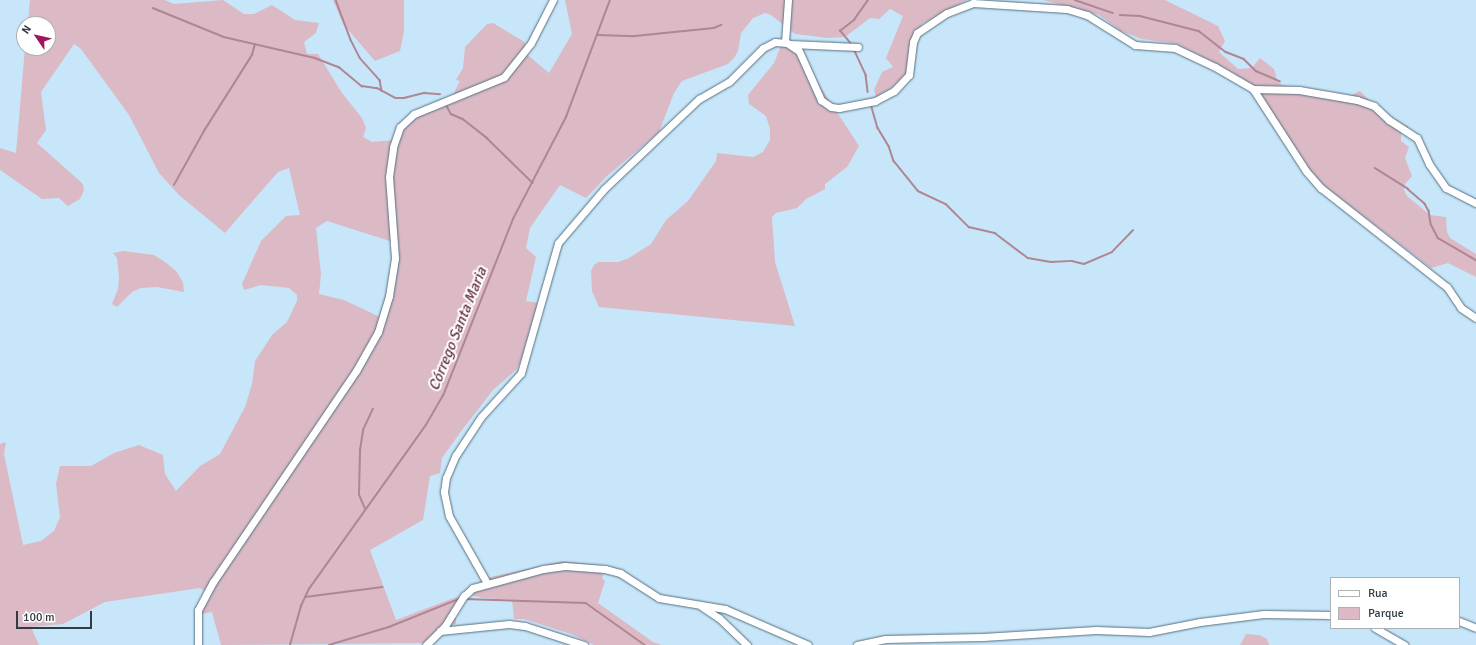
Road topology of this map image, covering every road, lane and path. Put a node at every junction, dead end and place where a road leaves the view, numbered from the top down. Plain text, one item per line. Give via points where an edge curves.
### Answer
1 (553, 0) edge
2 (788, 0) edge
3 (786, 43) junction
4 (858, 47) dead end
5 (1253, 89) junction
6 (1476, 203) edge
7 (1476, 318) edge
8 (487, 583) junction
9 (697, 604) junction
10 (1330, 615) edge
11 (1460, 621) edge
12 (1476, 628) edge
13 (1377, 629) edge
14 (440, 631) junction
15 (198, 645) edge
16 (426, 645) edge
17 (584, 645) edge
18 (747, 645) edge
19 (808, 645) edge
20 (856, 645) edge
21 (1405, 645) edge

1 - 15 street via 531,43 504,77 414,114 400,127 393,147 389,177 395,258 389,296 378,332 356,371 213,582 198,610
2 - 3 street
3 - 4 street
3 - 5 street via 800,54 821,100 831,107 846,108 881,99 900,86 910,71 913,42 917,33 961,6 978,2 1059,8 1087,15 1135,45 1166,46 1179,50
3 - 8 street via 766,46 734,78 699,99 604,189 558,243 522,373 481,416 456,454 446,478 444,492 449,516
5 - 6 street via 1299,90 1357,100 1374,106 1389,120 1417,138 1433,171 1446,188
5 - 7 street via 1306,171 1321,188 1447,287 1461,308
8 - 9 street via 558,566 586,566 620,573 665,600
8 - 14 street via 473,588 464,596
9 - 18 street via 719,618
9 - 19 street via 739,613
10 - 20 street via 1264,614 1149,632 1096,630 983,637 885,639
11 - 12 street
13 - 21 street
14 - 16 street
14 - 17 street via 509,624 525,626

